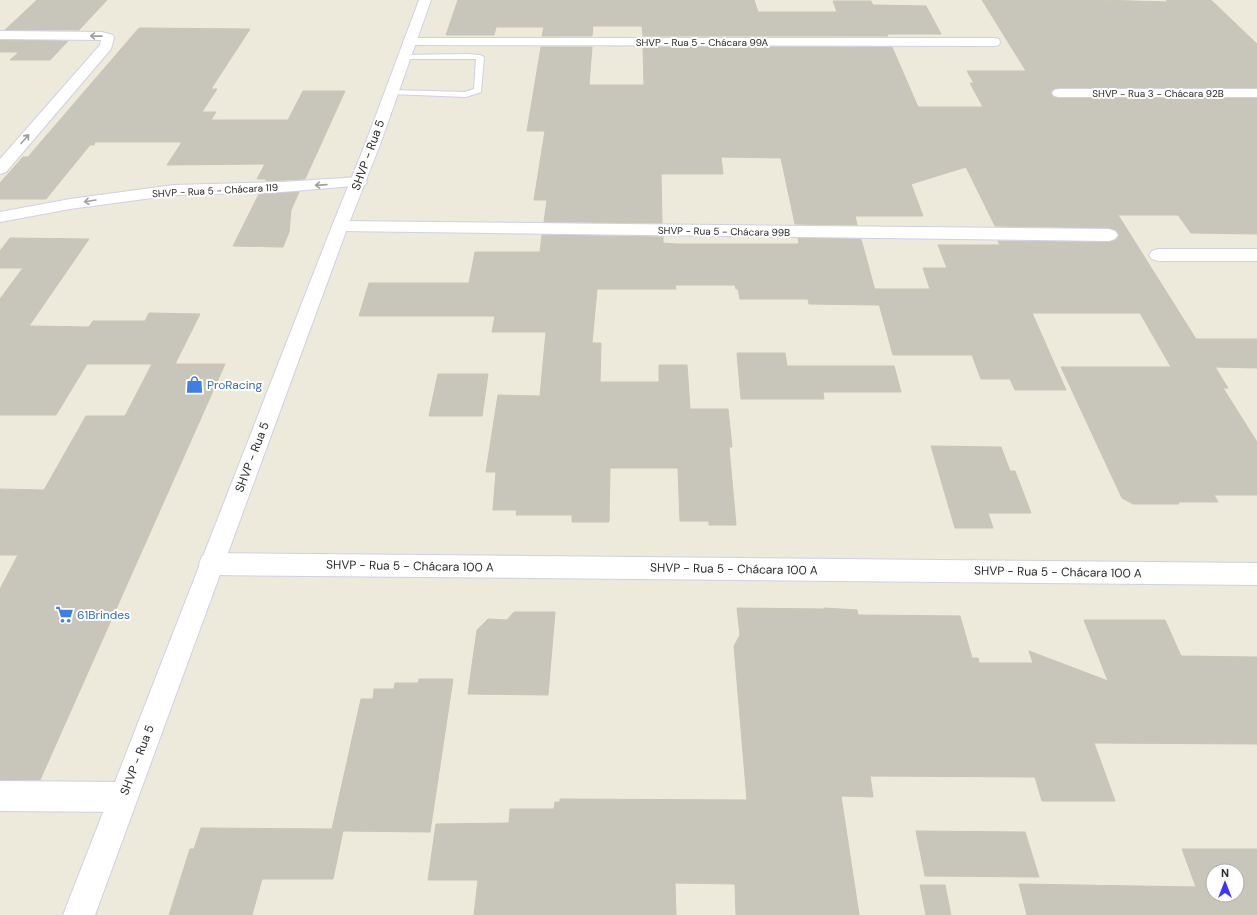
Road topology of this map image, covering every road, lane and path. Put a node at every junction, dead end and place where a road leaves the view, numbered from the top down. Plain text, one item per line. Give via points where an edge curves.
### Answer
1 (425, 0) edge
2 (0, 35) edge
3 (994, 42) dead end
4 (407, 49) junction
5 (391, 92) junction
6 (1059, 93) dead end
7 (1257, 93) edge
8 (0, 169) edge
9 (344, 195) junction
10 (173, 197) junction
11 (71, 210) junction
12 (0, 216) edge
13 (340, 226) junction
14 (0, 229) edge
15 (1109, 235) dead end
16 (1257, 255) edge
17 (1158, 256) dead end
18 (211, 564) junction
19 (1257, 574) edge
20 (0, 796) edge
21 (123, 797) junction
22 (79, 915) edge

1 - 4 street, SHVP - Rua 5
8 -> 2 street via 108,41 108,38 102,36
3 - 4 street, SHVP - Rua 5 - Chácara 99A
4 - 5 street, SHVP - Rua 5
4 - 5 lane via 480,57 478,90 466,95
5 - 9 street, SHVP - Rua 5
6 - 7 street, SHVP - Rua 3 - Chácara 92B
9 - 10 street, SHVP - Rua 5 - Chácara 119
9 -> 10 street, SHVP - Rua 5 - Chácara 119 via 282,187
9 - 13 street, SHVP - Rua 5
10 - 11 street, SHVP - Rua 5 - Chácara 119 via 128,207
11 - 12 street, SHVP - Rua 5 - Chácara 119
11 - 14 street, SHVP - Rua 5 - Chácara 119
13 - 15 street, SHVP - Rua 5 - Chácara 99B
13 - 18 street, SHVP - Rua 5
16 - 17 street
18 - 19 street, SHVP - Rua 5 - Chácara 100 A
18 - 21 street, SHVP - Rua 5
20 - 21 street
21 - 22 street, SHVP - Rua 5

